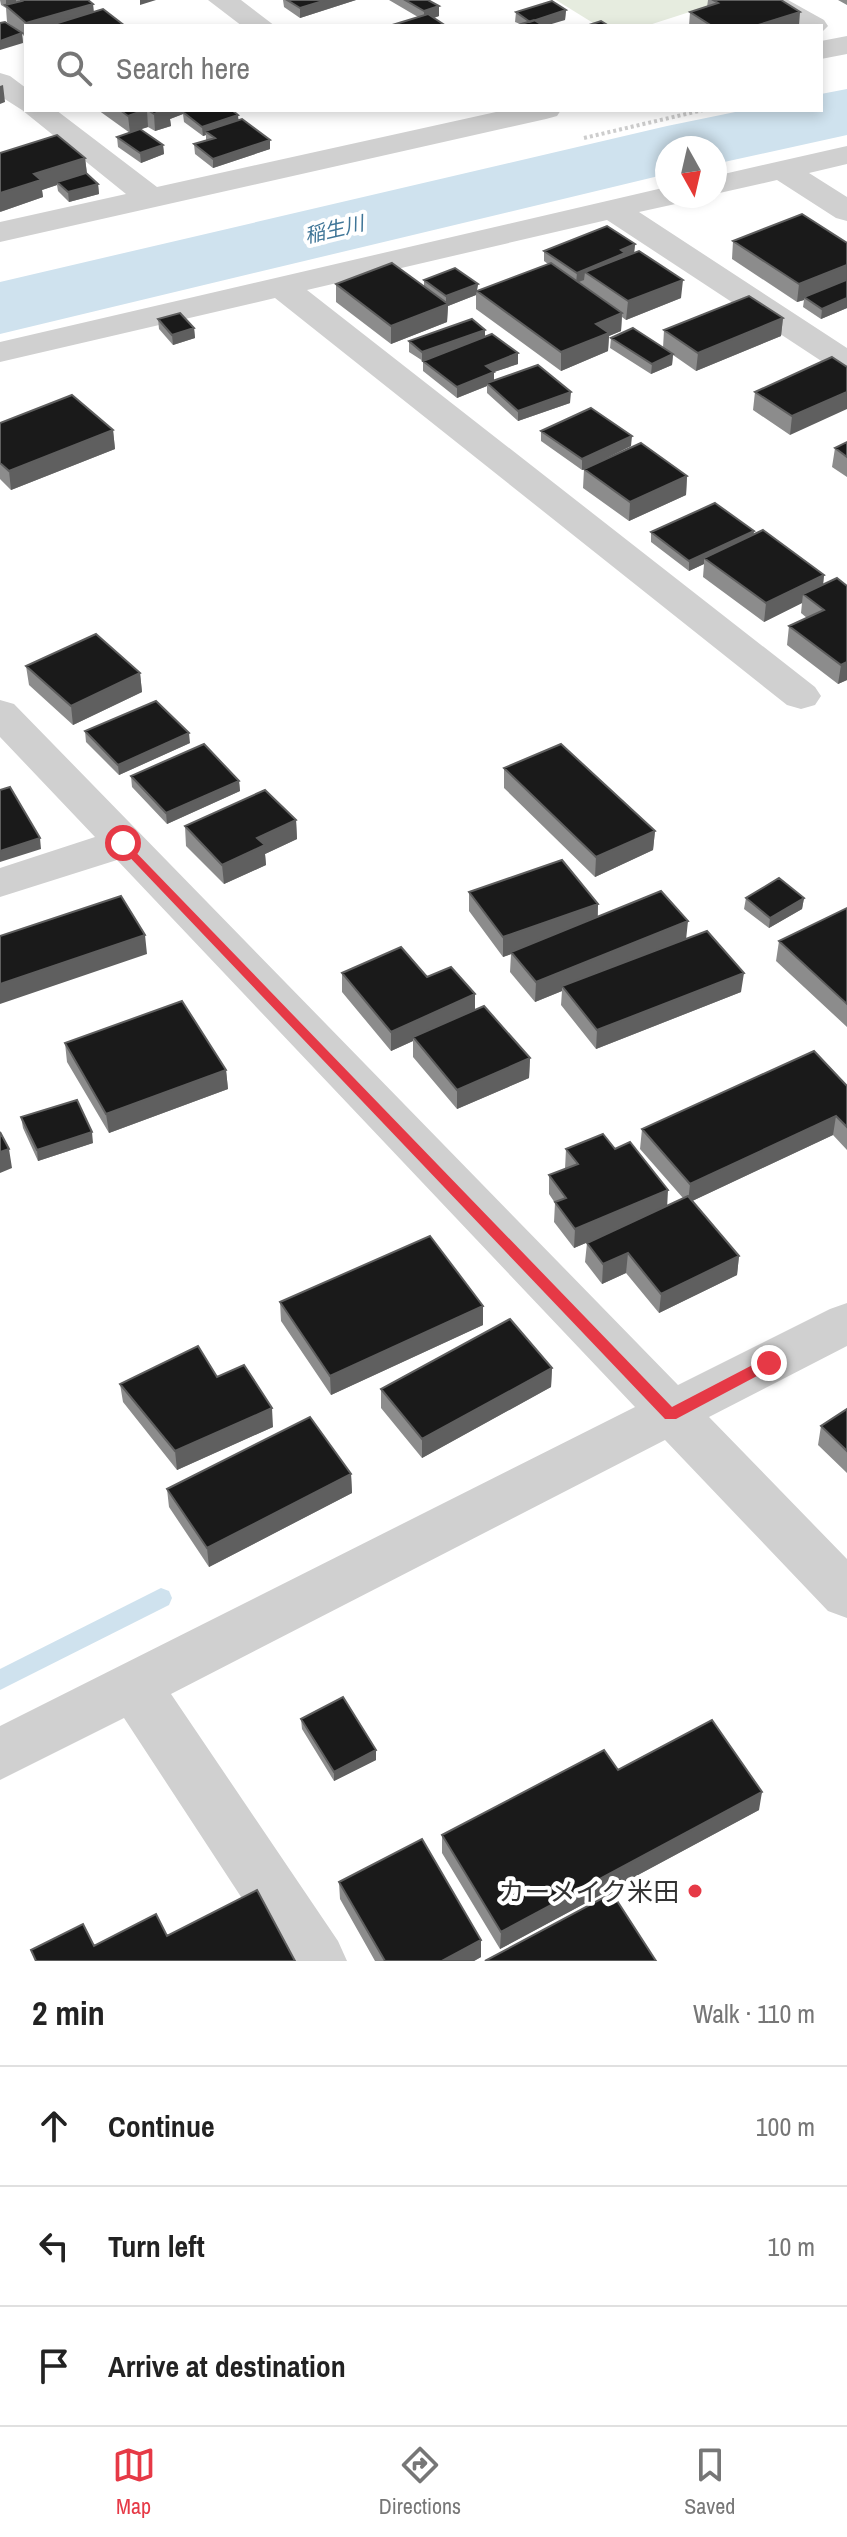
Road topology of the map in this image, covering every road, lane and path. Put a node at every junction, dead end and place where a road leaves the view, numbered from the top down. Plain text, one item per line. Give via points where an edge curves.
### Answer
1 (222, 0) edge
2 (767, 0) edge
3 (258, 24) edge
4 (810, 24) edge
5 (823, 31) edge
6 (847, 45) edge
7 (823, 50) edge
8 (0, 82) edge
9 (24, 100) edge
10 (40, 112) edge
11 (537, 112) edge
12 (399, 119) dead end
13 (425, 136) junction
14 (847, 155) edge
15 (783, 170) junction
16 (727, 182) edge
17 (151, 198) junction
18 (655, 199) edge
19 (612, 209) junction
20 (847, 211) edge
21 (0, 232) edge
22 (281, 286) junction
23 (0, 352) edge
24 (847, 363) edge
25 (801, 696) dead end
26 (9, 736) edge
27 (123, 843) junction
28 (0, 883) edge
29 (847, 1323) edge
30 (671, 1415) junction
31 (847, 1595) edge
32 (134, 1686) junction
33 (0, 1754) edge
34 (317, 1961) edge

1 - 3 street
2 - 4 street
5 - 6 street
6 - 7 street
8 - 9 street
10 - 17 street
11 - 13 street
12 - 13 street
13 - 17 street
14 - 15 street
15 - 16 street
15 - 20 street
17 - 21 street
18 - 19 street
19 - 22 street
19 - 24 street
22 - 23 street
22 - 25 street
26 - 27 street
27 - 28 street
27 - 30 street
29 - 30 street
30 - 31 street
30 - 32 street
32 - 33 street
32 - 34 street

